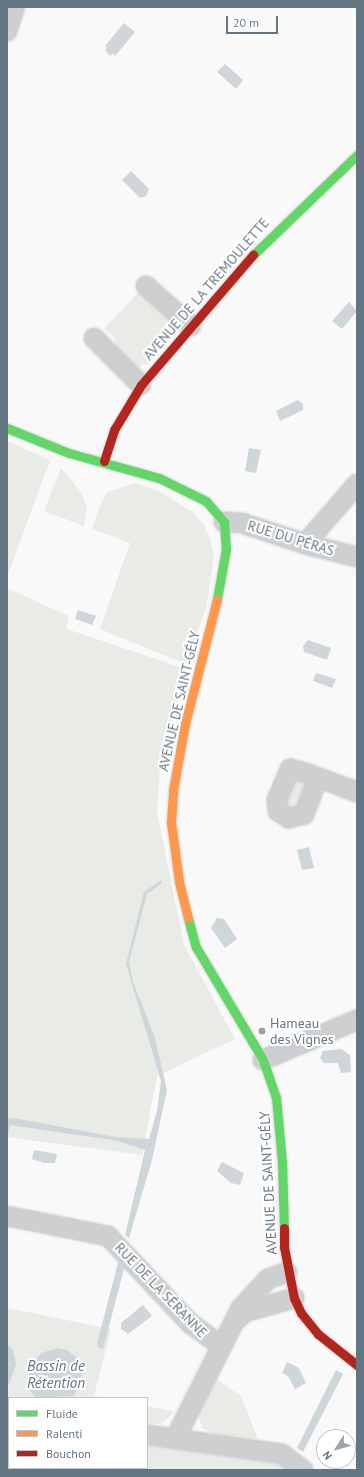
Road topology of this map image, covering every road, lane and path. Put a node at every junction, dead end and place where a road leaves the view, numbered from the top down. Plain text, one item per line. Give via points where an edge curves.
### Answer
1 (15, 7) edge
2 (7, 31) edge
3 (357, 155) edge
4 (146, 286) dead end
5 (190, 326) junction
6 (94, 338) dead end
7 (141, 385) junction
8 (7, 428) edge
9 (104, 461) junction
10 (357, 484) edge
11 (224, 522) junction
12 (305, 544) junction
13 (357, 557) edge
14 (318, 778) dead end
15 (357, 792) edge
16 (357, 1020) edge
17 (263, 1060) junction
18 (7, 1216) edge
19 (287, 1272) junction
20 (294, 1298) junction
21 (236, 1320) junction
22 (221, 1346) junction
23 (357, 1365) edge
24 (148, 1435) edge
25 (175, 1439) junction
26 (303, 1470) edge

1 - 2 street
3 - 5 street, AVENUE DE LA TREMOULETTE via 284,222
4 - 5 street
5 - 7 street, AVENUE DE LA TREMOULETTE
6 - 7 street
7 - 9 street, AVENUE DE LA TREMOULETTE via 114,430
8 - 9 street via 69,453
9 - 11 street via 159,478 199,496
10 - 12 street
11 - 12 street, RUE DU PÉRAS via 242,522
11 - 17 street, AVENUE DE SAINT-GÉLY via 224,565 214,615 185,724 173,790 171,822 179,881 191,937
12 - 13 street, RUE DU PÉRAS
14 - 15 street
16 - 17 street
17 - 19 street, AVENUE DE SAINT-GÉLY via 279,1110
18 - 22 street, RUE DE LA SÉRANNE via 108,1236 191,1324
19 - 20 street, AVENUE DE SAINT-GÉLY
19 - 21 street via 268,1279 248,1298
20 - 21 street via 245,1312
20 - 23 street, AVENUE DE SAINT-GÉLY via 301,1313 318,1334
21 - 22 street
22 - 25 street
24 - 25 street
25 - 26 street via 282,1454

